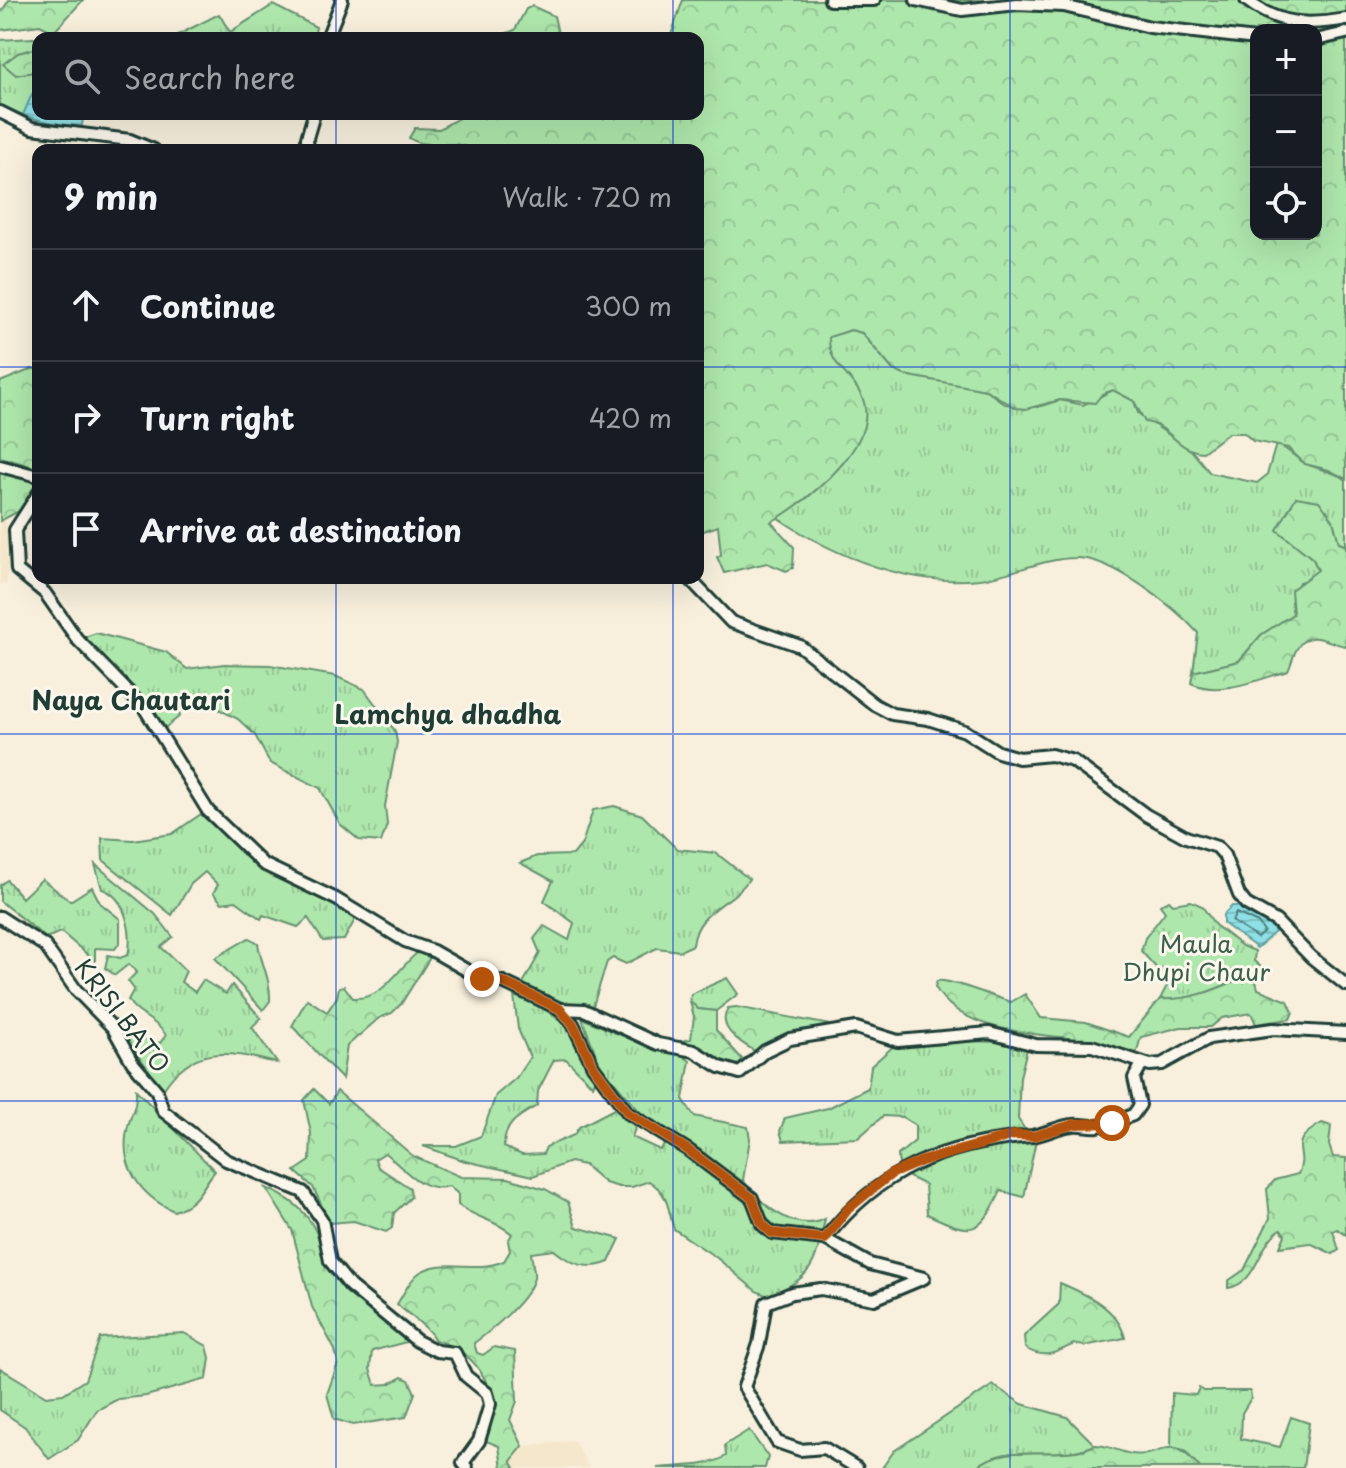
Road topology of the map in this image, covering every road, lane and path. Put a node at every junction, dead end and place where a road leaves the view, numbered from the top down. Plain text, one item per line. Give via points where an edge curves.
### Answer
1 (342, 0) edge
2 (830, 0) edge
3 (874, 0) edge
4 (916, 0) edge
5 (1246, 0) edge
6 (1346, 19) edge
7 (329, 32) edge
8 (1346, 33) edge
9 (1250, 38) edge
10 (1322, 39) edge
11 (0, 112) edge
12 (312, 120) edge
13 (140, 144) edge
14 (308, 144) edge
15 (0, 466) edge
16 (32, 474) edge
17 (32, 503) edge
18 (32, 582) edge
19 (34, 584) edge
20 (695, 584) edge
21 (0, 917) edge
22 (1346, 985) edge
23 (560, 1009) junction
24 (1346, 1033) edge
25 (1142, 1064) junction
26 (825, 1239) junction
27 (467, 1468) edge
28 (857, 1468) edge

1 - 7 street
2 - 3 street
4 - 9 street via 985,11 1017,4 1064,6 1150,27
5 - 6 street via 1286,22
8 - 10 street
11 - 13 street via 32,128
12 - 14 street
15 - 16 street
17 - 18 street via 15,530 17,570
19 - 23 street via 77,639 145,709 208,811 263,864 482,979 503,982
20 - 22 street via 731,622 800,646 892,714 965,731 998,752 1019,758 1051,755 1073,761 1146,815 1217,847 1246,904 1276,921
21 - 27 street, KRISI BATO via 45,946 76,990 113,1028 157,1091 163,1111 226,1160 303,1192 322,1220 330,1261 350,1286 417,1341 455,1353 490,1404 479,1441 463,1463
23 - 25 street via 584,1010 740,1073 765,1051 790,1039 856,1028 898,1041 989,1033 1036,1045 1092,1046
23 - 26 street via 628,1113 752,1198 762,1224 772,1233
24 - 25 street via 1273,1029 1209,1038 1162,1064
25 - 26 street via 1134,1078 1140,1105 1133,1115 1098,1126 1075,1124 1034,1136 1014,1135 922,1161 891,1174 871,1190
26 - 28 street via 870,1264 924,1278 874,1299 821,1289 766,1303 744,1387 777,1442 800,1450 824,1448

